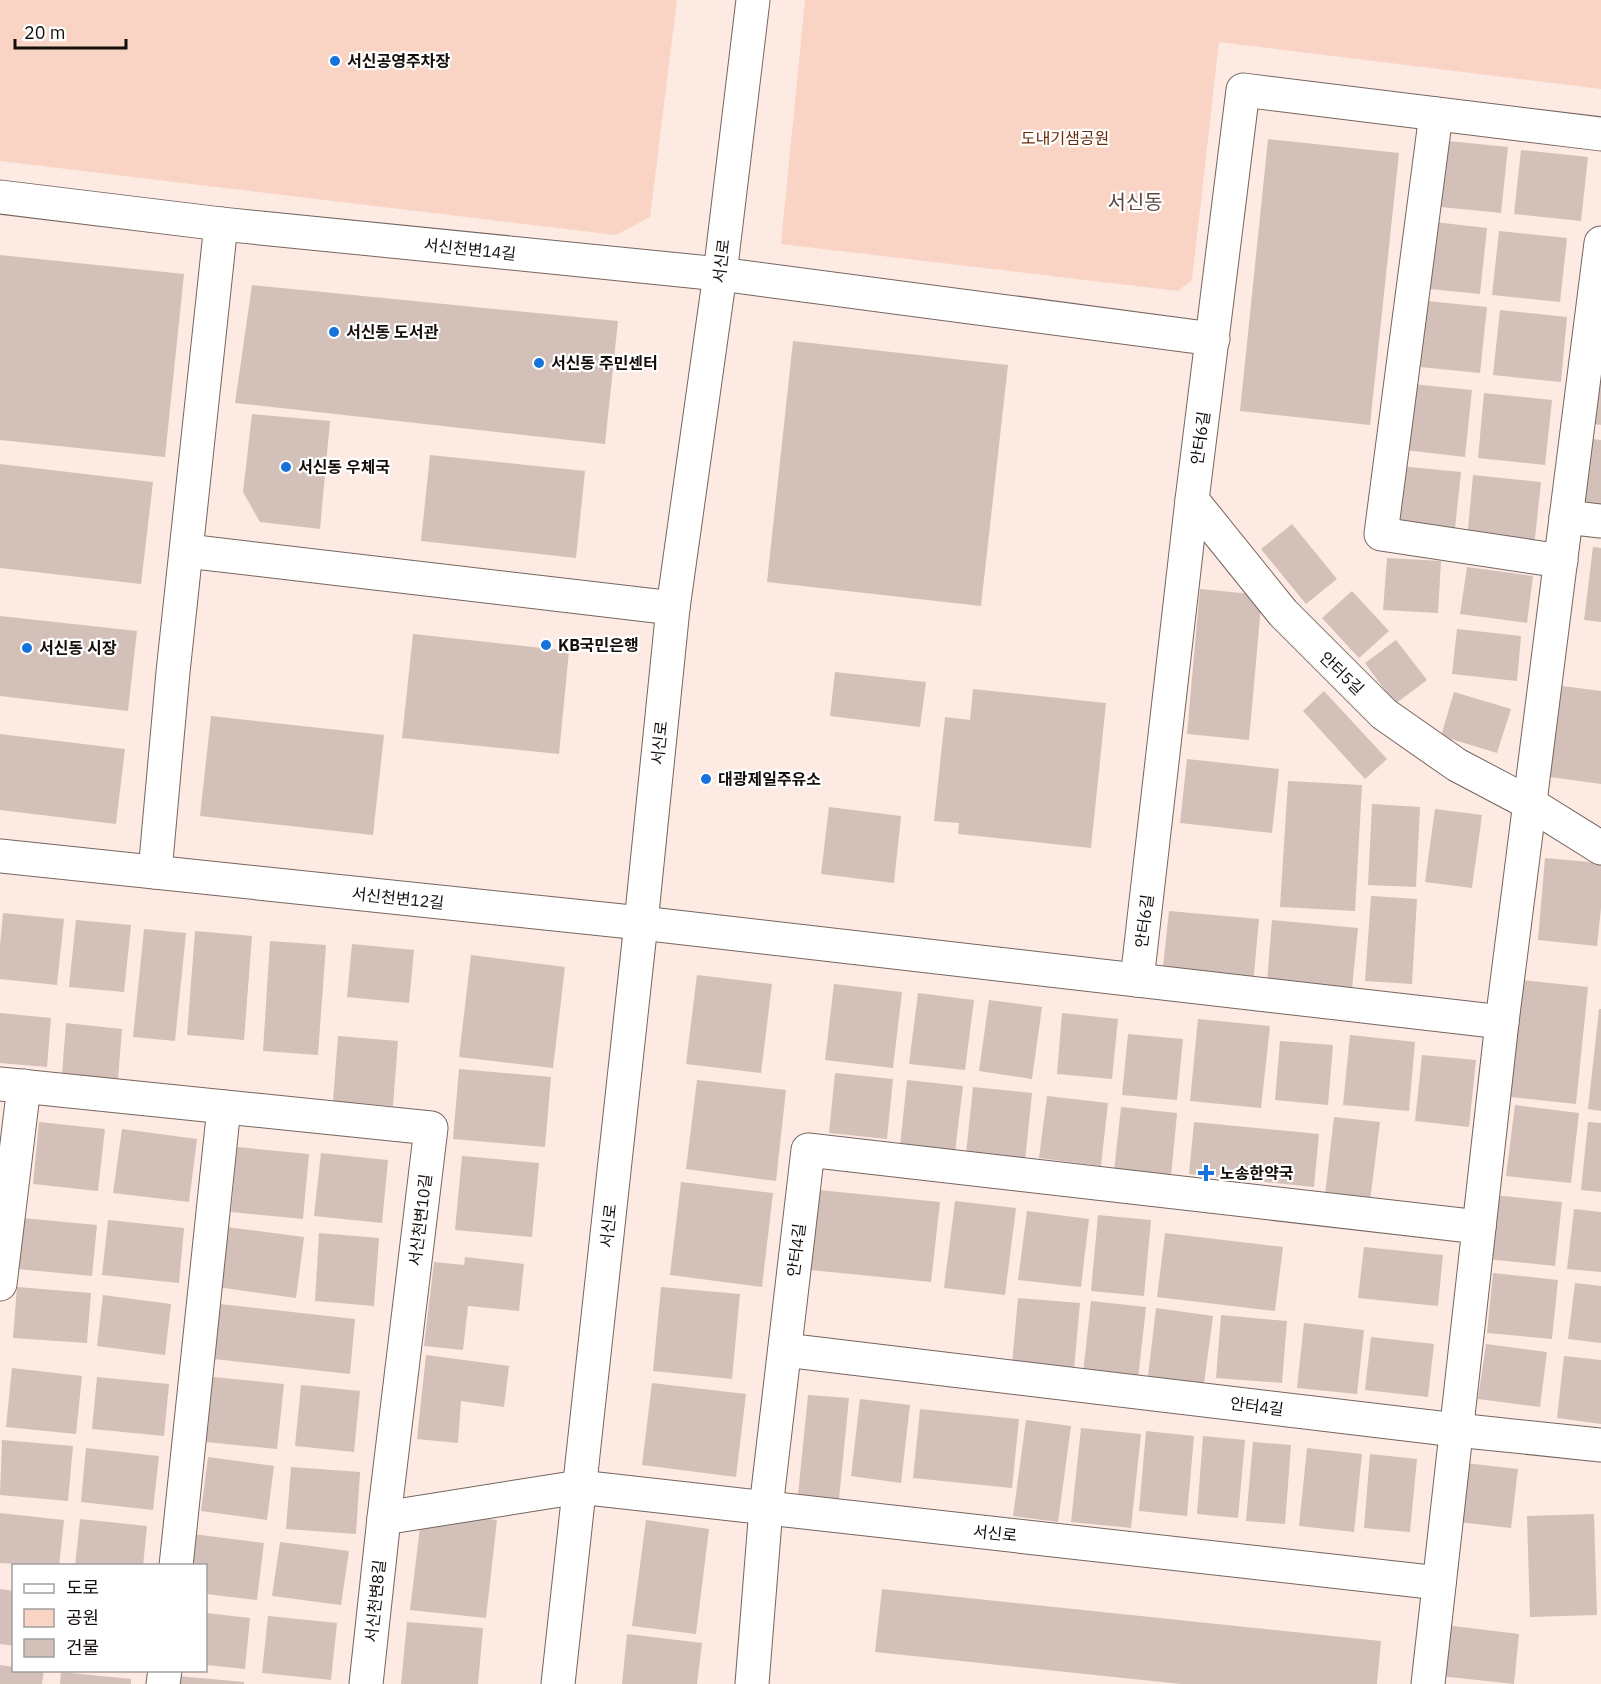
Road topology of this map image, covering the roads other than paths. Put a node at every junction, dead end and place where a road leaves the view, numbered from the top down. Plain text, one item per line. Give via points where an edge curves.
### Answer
1 (753, 0) edge
2 (1436, 114) junction
3 (1601, 134) edge
4 (0, 197) edge
5 (221, 224) junction
6 (1601, 243) edge
7 (720, 274) junction
8 (1213, 339) junction
9 (1192, 500) junction
10 (1566, 517) junction
11 (1601, 521) edge
12 (187, 551) junction
13 (1561, 561) junction
14 (672, 608) junction
15 (1529, 803) junction
16 (1601, 848) edge
17 (0, 856) edge
18 (155, 872) junction
19 (641, 923) junction
20 (1137, 980) junction
21 (1502, 1022) junction
22 (12, 1085) edge
23 (224, 1107) junction
24 (1479, 1227) junction
25 (0, 1284) edge
26 (785, 1350) junction
27 (1456, 1430) junction
28 (1601, 1445) edge
29 (579, 1487) junction
30 (766, 1508) junction
31 (384, 1518) junction
32 (176, 1564) edge
33 (1439, 1583) junction
34 (366, 1684) edge
35 (558, 1684) edge
36 (752, 1684) edge
37 (1428, 1684) edge

1 - 7 street, 서신로
2 - 3 street, 안터6길
2 - 8 street, 안터6길 via 1243,90
2 - 13 street via 1381,534
4 - 5 street, 서신천변14길
5 - 7 street, 서신천변14길
5 - 12 street
6 - 10 street
7 - 8 street, 서신천변14길
7 - 14 street, 서신로
8 - 9 street, 안터6길
9 - 15 street, 안터5길 via 1283,613 1384,714 1457,765
9 - 20 street, 안터6길
10 - 11 street
10 - 13 street
12 - 14 street
12 - 18 street
13 - 15 street
14 - 19 street, 서신로
15 - 16 street, 안터5길
15 - 21 street
17 - 18 street, 서신천변12길
18 - 19 street, 서신천변12길
19 - 20 street
19 - 29 street, 서신로
20 - 21 street
21 - 24 street
22 - 23 street, 서신천변10길
22 - 25 street, 서신천변10길
23 - 31 street, 서신천변10길 via 431,1128
23 - 32 street
24 - 26 street, 안터4길 via 808,1150
24 - 27 street
26 - 27 street, 안터4길
26 - 30 street
27 - 28 street, 안터4길
27 - 33 street
29 - 30 street, 서신로
29 - 31 street
29 - 35 street, 서신로
30 - 33 street, 서신로
30 - 36 street
31 - 34 street, 서신천변8길
33 - 37 street

